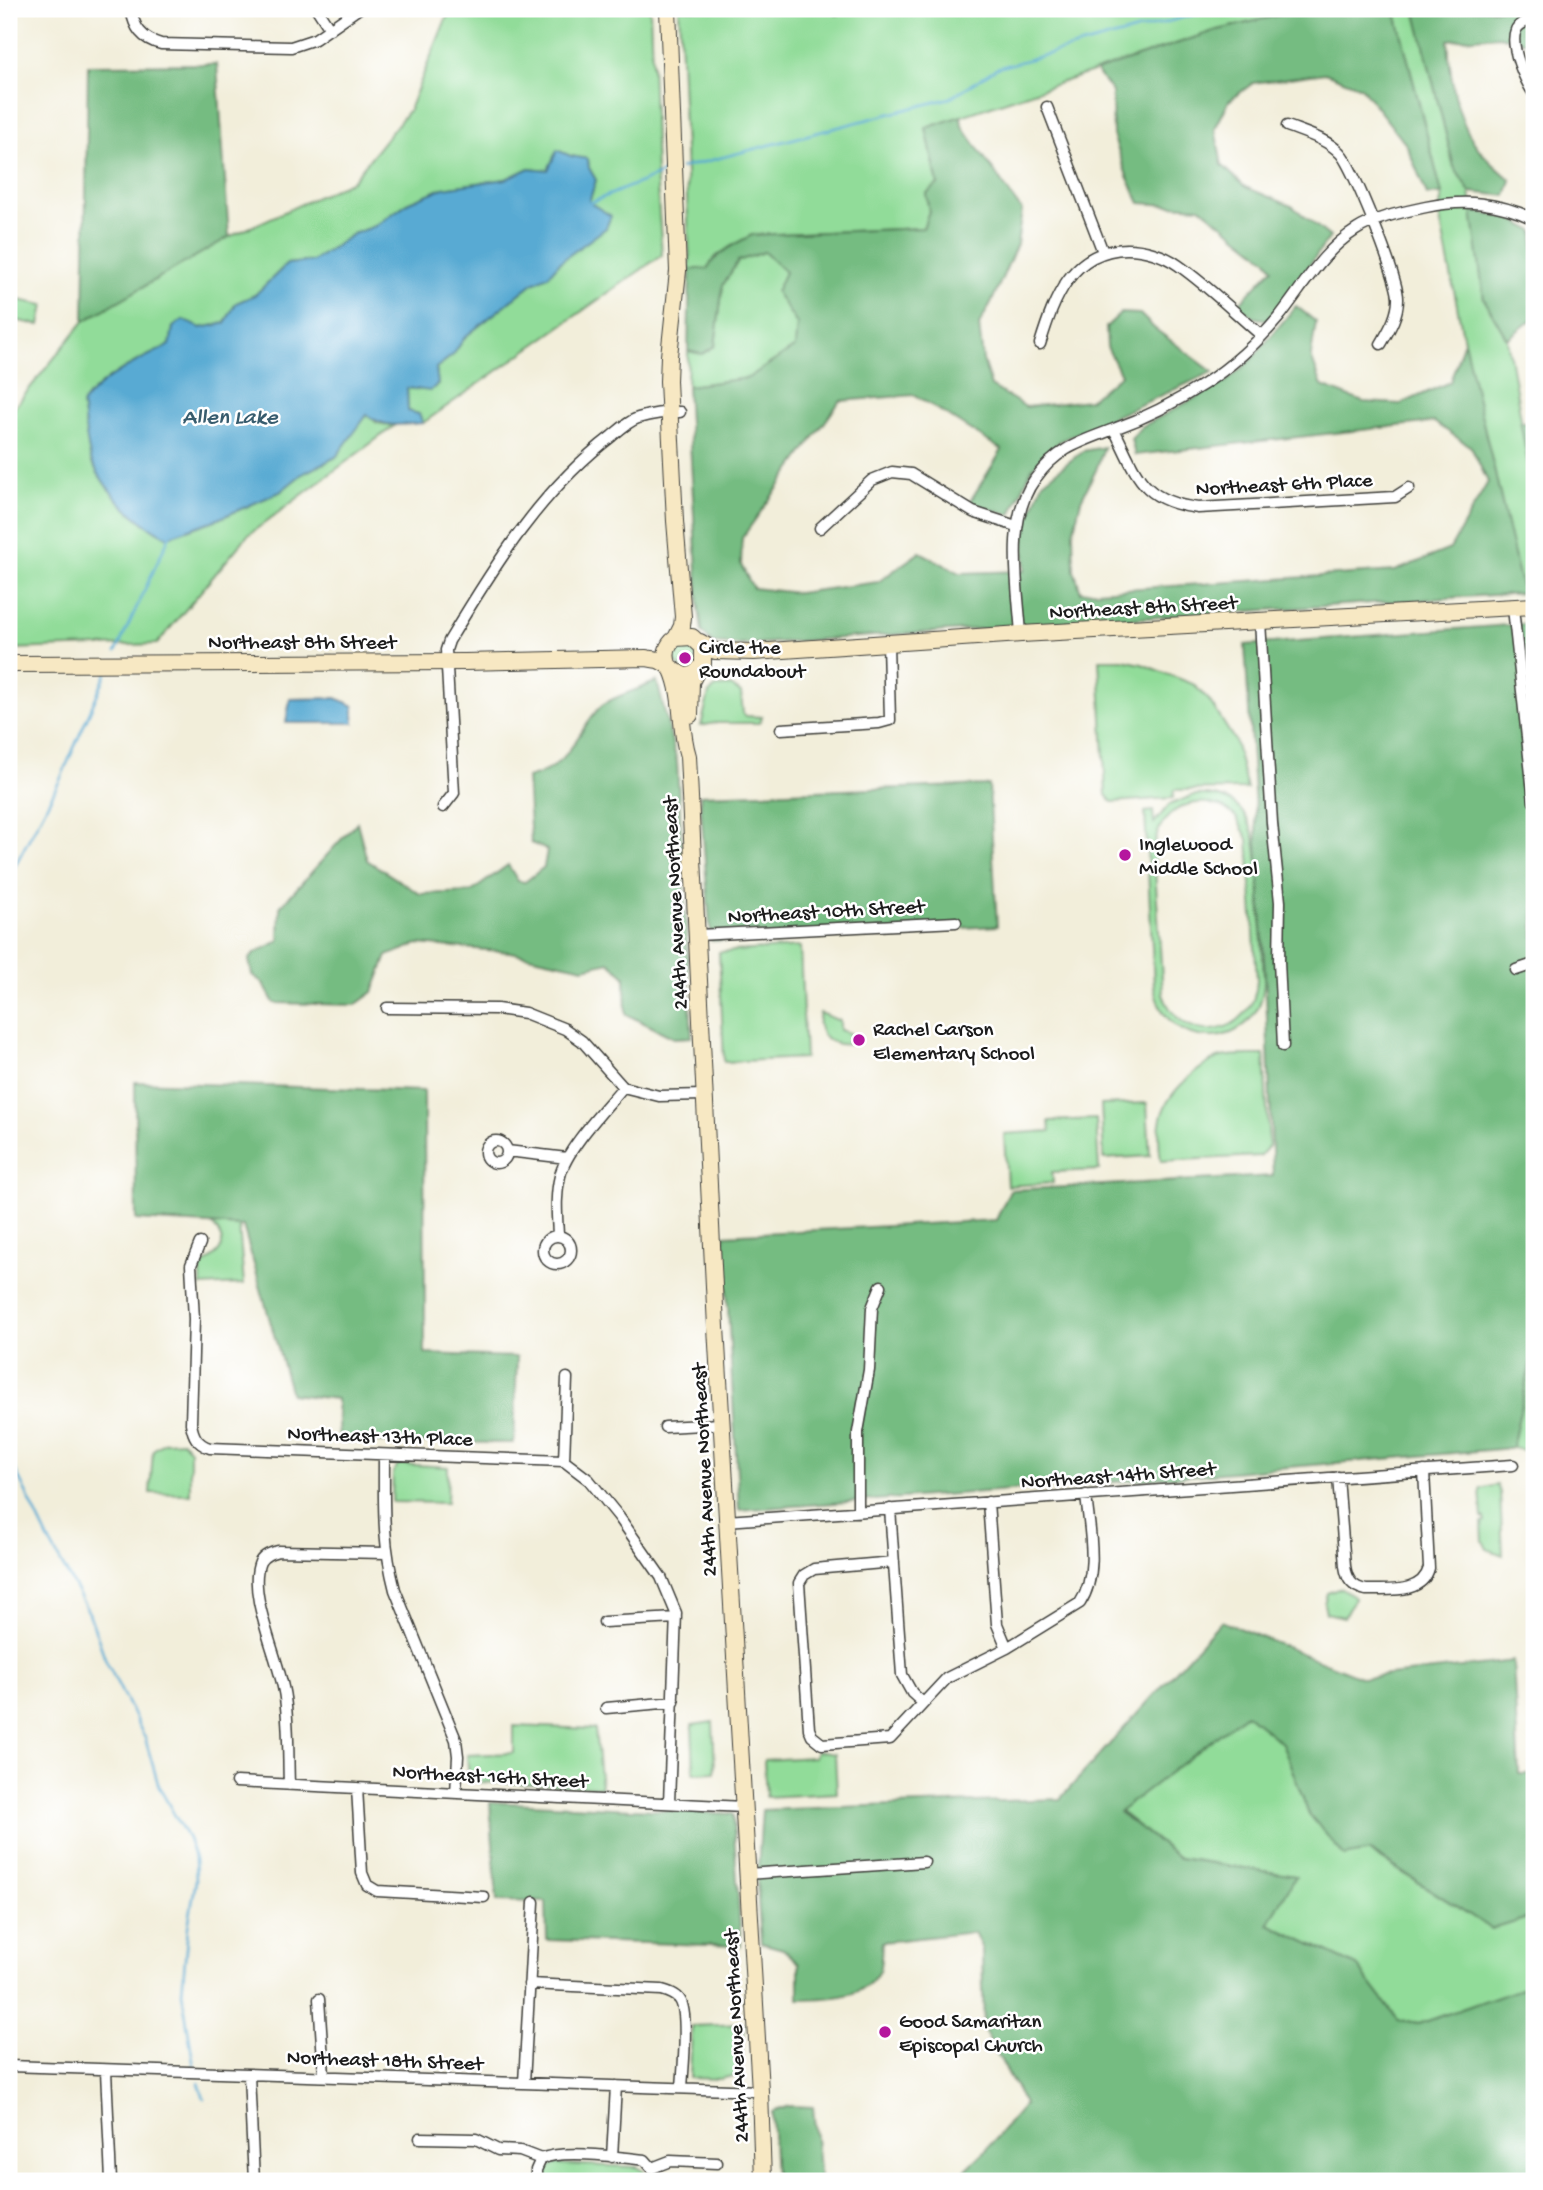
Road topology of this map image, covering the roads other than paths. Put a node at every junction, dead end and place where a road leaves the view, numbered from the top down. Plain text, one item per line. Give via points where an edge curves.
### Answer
1 (131, 9) edge
2 (317, 9) edge
3 (358, 9) edge
4 (668, 9) edge
5 (1534, 18) edge
6 (330, 29) junction
7 (1534, 94) edge
8 (1046, 107) dead end
9 (1287, 126) dead end
10 (1534, 219) edge
11 (1372, 222) junction
12 (1103, 252) junction
13 (1261, 335) junction
14 (1040, 344) dead end
15 (1381, 344) dead end
16 (675, 412) junction
17 (1114, 429) junction
18 (1409, 488) dead end
19 (1016, 526) junction
20 (820, 527) dead end
21 (1534, 606) edge
22 (1513, 608) junction
23 (1260, 621) junction
24 (1021, 634) junction
25 (673, 640) junction
26 (698, 641) junction
27 (888, 643) junction
28 (754, 652) junction
29 (595, 659) junction
30 (447, 662) junction
31 (9, 664) edge
32 (670, 668) junction
33 (698, 670) junction
34 (781, 729) dead end
35 (688, 756) junction
36 (1534, 802) edge
37 (443, 807) dead end
38 (956, 922) dead end
39 (698, 935) junction
40 (1534, 964) edge
41 (1516, 970) dead end
42 (387, 1008) dead end
43 (1283, 1046) dead end
44 (623, 1087) junction
45 (704, 1095) junction
46 (507, 1150) dead end
47 (566, 1158) junction
48 (558, 1236) dead end
49 (201, 1243) dead end
50 (881, 1286) dead end
51 (567, 1378) dead end
52 (721, 1424) junction
53 (665, 1427) dead end
54 (384, 1455) junction
55 (564, 1461) junction
56 (1513, 1465) dead end
57 (1424, 1471) junction
58 (1338, 1477) junction
59 (1086, 1495) junction
60 (988, 1502) junction
61 (890, 1510) junction
62 (858, 1512) junction
63 (726, 1521) junction
64 (386, 1553) junction
65 (894, 1562) junction
66 (676, 1618) junction
67 (604, 1622) dead end
68 (1007, 1648) junction
69 (674, 1702) junction
70 (923, 1703) junction
71 (606, 1708) dead end
72 (236, 1782) dead end
73 (289, 1785) junction
74 (357, 1788) junction
75 (456, 1793) junction
76 (669, 1803) junction
77 (743, 1807) junction
78 (924, 1862) dead end
79 (747, 1874) junction
80 (484, 1897) dead end
81 (534, 1902) dead end
82 (529, 1984) junction
83 (319, 1999) dead end
84 (9, 2066) edge
85 (106, 2071) junction
86 (249, 2076) junction
87 (324, 2076) junction
88 (524, 2082) junction
89 (616, 2086) junction
90 (682, 2088) junction
91 (760, 2091) junction
92 (420, 2138) dead end
93 (612, 2157) junction
94 (541, 2159) junction
95 (717, 2163) dead end
96 (652, 2168) junction
97 (111, 2181) edge
98 (254, 2181) edge
99 (536, 2181) edge
100 (654, 2181) edge
101 (763, 2181) edge

1 - 6 street via 141,36 161,44 291,47
2 - 6 street
3 - 6 street
4 - 16 street via 678,264
5 - 7 street via 1514,33 1518,60
8 - 12 street
9 - 11 street via 1339,152
10 - 11 street via 1500,205 1459,202
11 - 13 street via 1330,251
11 - 15 street via 1399,296 1394,321
12 - 13 street via 1134,249 1177,264
12 - 14 street via 1088,259 1064,285
13 - 17 street via 1203,385
16 - 25 street via 675,521 684,617
16 - 26 street via 690,601
16 - 30 street via 635,418 563,479 480,588 446,650
17 - 18 street, Northeast 6th Place via 1146,488 1161,499 1185,506 1395,497
17 - 19 street via 1074,443 1049,462 1033,480
19 - 20 street via 973,512 911,474 892,472 873,480
19 - 24 street
21 - 22 street, Northeast 8th Street
22 - 23 street, Northeast 8th Street
22 - 36 street
23 - 24 street, Northeast 8th Street
23 - 43 street via 1280,902
24 - 27 street, Northeast 8th Street
25 - 26 street via 687,636
25 - 29 street, Northeast 8th Street
25 - 32 street via 666,654
26 - 28 street, Northeast 8th Street via 715,651
26 - 33 street via 705,653
27 - 28 street, Northeast 8th Street
27 - 34 street via 890,720
28 - 33 street, Northeast 8th Street
29 - 30 street, Northeast 8th Street
29 - 32 street, Northeast 8th Street via 646,658
30 - 31 street, Northeast 8th Street
30 - 37 street via 454,793
32 - 33 street via 686,675
32 - 35 street, 244th Avenue Northeast via 678,689
33 - 35 street, 244th Avenue Northeast via 691,682
35 - 39 street, 244th Avenue Northeast
38 - 39 street, Northeast 10th Street
39 - 45 street, 244th Avenue Northeast
40 - 41 street
42 - 44 street via 525,1013 582,1041
44 - 45 street via 659,1096
44 - 47 street
45 - 52 street, 244th Avenue Northeast
46 - 47 street
47 - 48 street via 556,1198
49 - 54 street, Northeast 13th Place via 191,1265 191,1423 197,1440 210,1448
50 - 62 street via 872,1308 869,1370 858,1432
51 - 55 street
52 - 53 street
52 - 63 street, 244th Avenue Northeast
54 - 55 street, Northeast 13th Place
54 - 64 street
55 - 66 street via 589,1480 619,1517 661,1577
56 - 57 street, Northeast 14th Street
57 - 58 street, Northeast 14th Street
57 - 58 street via 1429,1568 1422,1583 1402,1588 1366,1590 1346,1576
58 - 59 street, Northeast 14th Street
59 - 60 street, Northeast 14th Street
59 - 68 street via 1092,1573 1087,1592 1080,1603
60 - 61 street, Northeast 14th Street
60 - 68 street via 997,1624
61 - 62 street, Northeast 14th Street
61 - 65 street
62 - 63 street, Northeast 14th Street
63 - 77 street, 244th Avenue Northeast
64 - 73 street via 278,1551 261,1560 258,1598 285,1699
64 - 75 street via 395,1590 456,1740
65 - 70 street via 902,1675
65 - 70 street via 814,1569 799,1583 809,1729 817,1741 830,1744 890,1739
66 - 67 street
66 - 69 street
68 - 70 street via 947,1678
69 - 71 street
69 - 76 street
72 - 73 street, Northeast 16th Street
73 - 74 street, Northeast 16th Street
74 - 75 street, Northeast 16th Street
74 - 80 street via 362,1873 367,1885 377,1891
75 - 76 street, Northeast 16th Street
76 - 77 street, Northeast 16th Street
77 - 79 street, 244th Avenue Northeast
78 - 79 street
79 - 91 street, 244th Avenue Northeast
81 - 82 street
82 - 88 street
82 - 90 street via 662,1990 680,1998 684,2012
83 - 87 street
84 - 85 street, Northeast 18th Street
85 - 86 street, Northeast 18th Street
85 - 97 street
86 - 87 street, Northeast 18th Street
86 - 98 street
87 - 88 street, Northeast 18th Street
88 - 89 street, Northeast 18th Street
89 - 90 street, Northeast 18th Street
89 - 93 street
90 - 91 street, Northeast 18th Street
91 - 101 street, 244th Avenue Northeast
92 - 94 street via 476,2139 498,2150 520,2151
93 - 94 street via 551,2155
93 - 96 street via 645,2160
94 - 99 street
95 - 96 street via 670,2161
96 - 100 street

